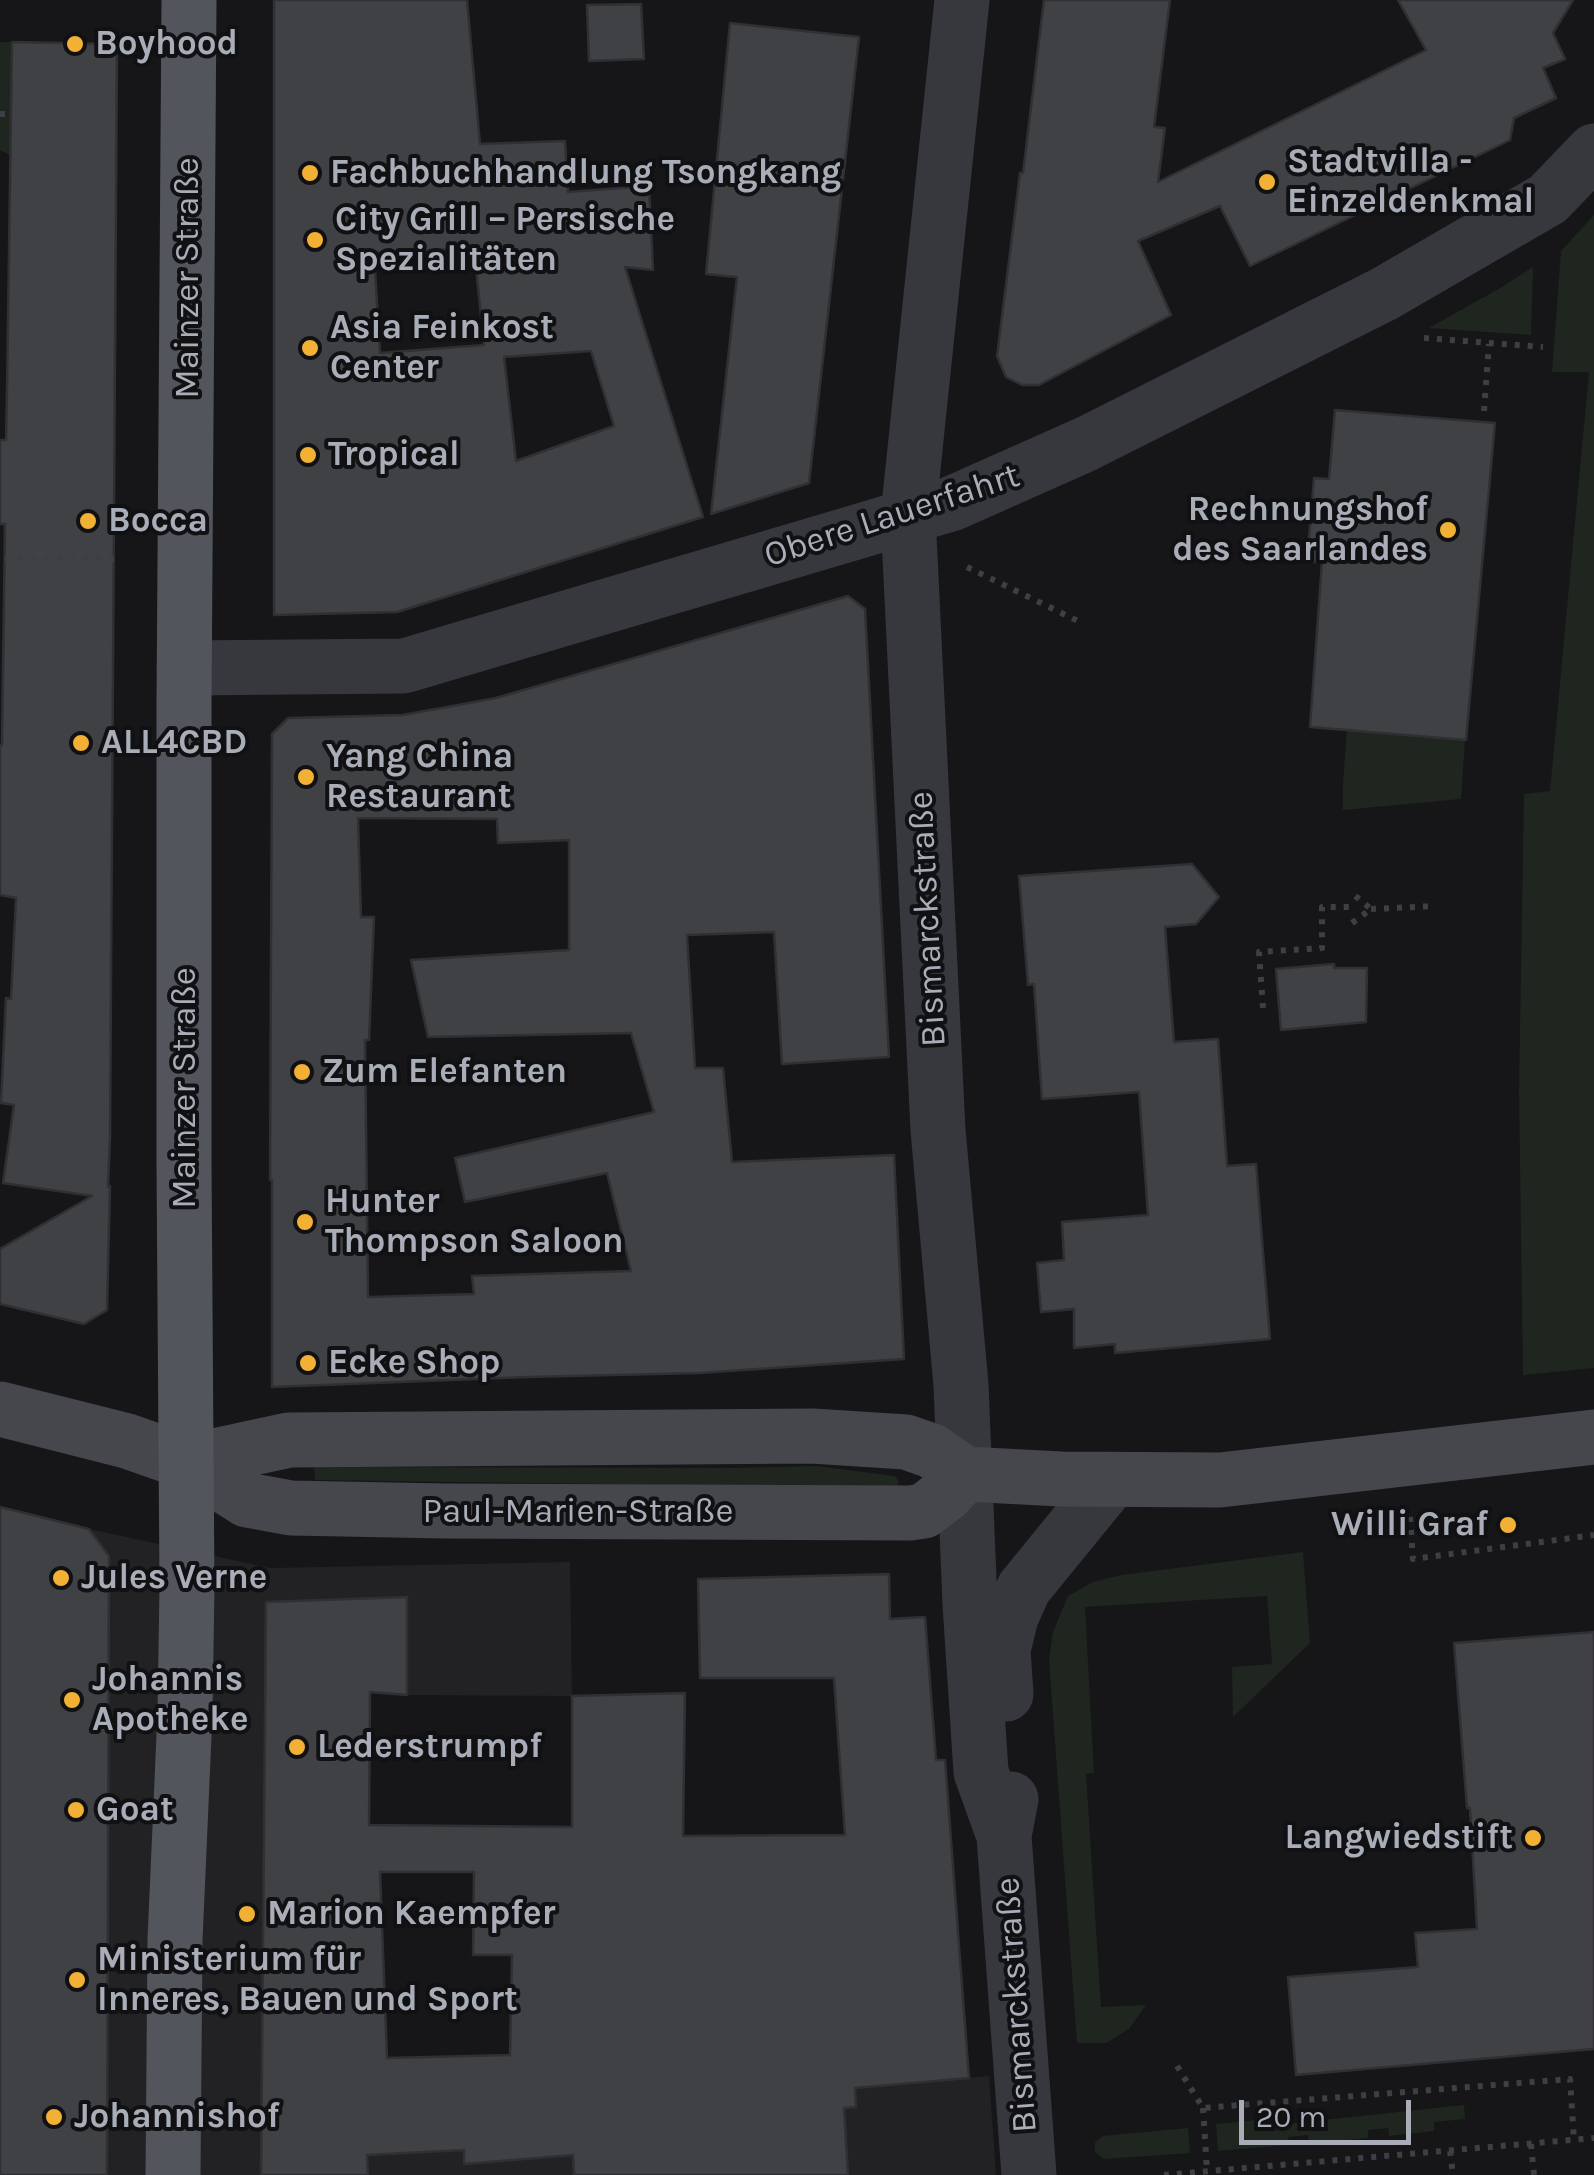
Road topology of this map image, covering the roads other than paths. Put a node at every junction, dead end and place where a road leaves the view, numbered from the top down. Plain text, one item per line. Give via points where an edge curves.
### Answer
1 (189, 0) edge
2 (962, 0) edge
3 (1594, 150) edge
4 (908, 516) junction
5 (184, 668) junction
6 (0, 1409) edge
7 (1594, 1437) edge
8 (188, 1462) junction
9 (965, 1474) junction
10 (1112, 1480) junction
11 (1004, 1836) junction
12 (173, 2175) edge
13 (1029, 2175) edge

1 - 5 main road, Mainzer Straße
2 - 4 street, Bismarckstraße
3 - 4 street, Obere Lauerfahrt via 1548,199 1384,294 1086,444
4 - 5 street, Obere Lauerfahrt via 404,666
4 - 9 street, Bismarckstraße via 938,1130
5 - 8 main road, Mainzer Straße
6 - 8 main road, Paul-Marien-Straße
7 - 10 main road, Paul-Marien-Straße via 1220,1480
8 - 9 main road, Paul-Marien-Straße via 289,1440 830,1437 906,1442
8 - 9 main road, Paul-Marien-Straße via 247,1500 291,1508 426,1511 910,1513 924,1511
8 - 12 main road, Mainzer Straße
9 - 10 main road, Paul-Marien-Straße
9 - 11 street, Bismarckstraße via 981,1772
10 - 11 street, Bismarckstraße via 1024,1588 1011,1616 1003,1650 1012,1768
11 - 13 street, Bismarckstraße

